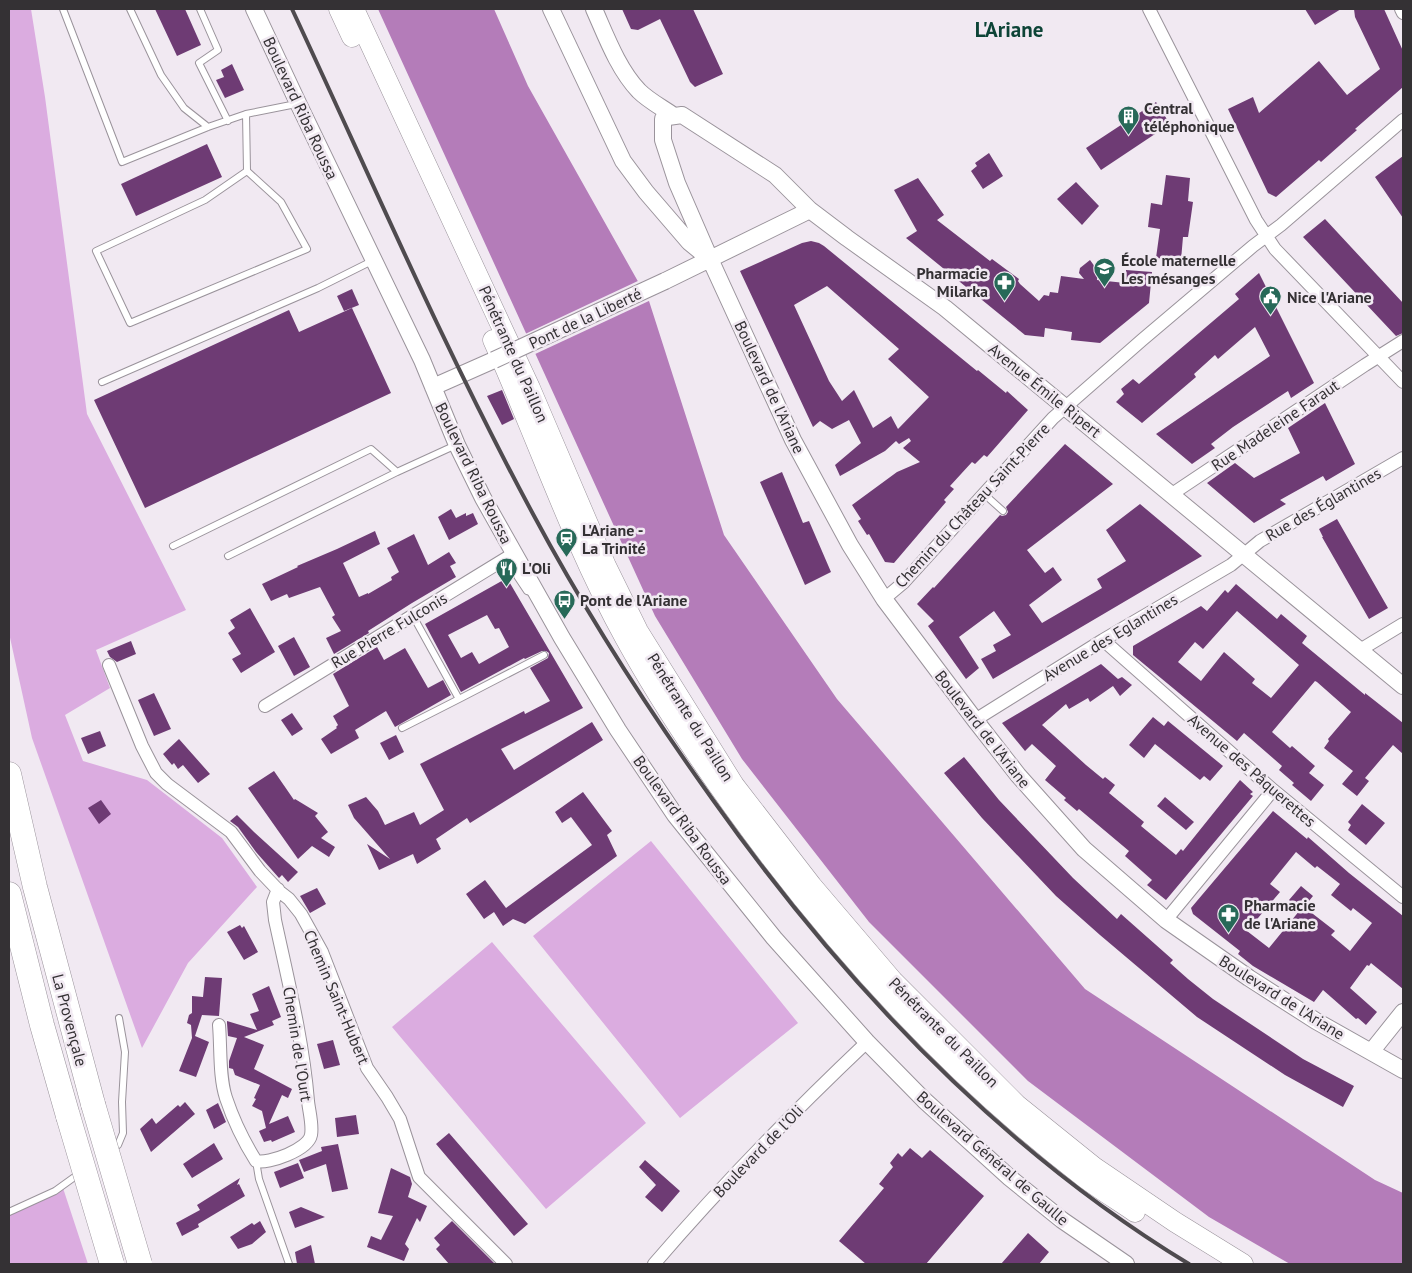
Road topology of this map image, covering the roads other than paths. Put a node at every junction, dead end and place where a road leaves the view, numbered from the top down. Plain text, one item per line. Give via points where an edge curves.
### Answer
1 (63, 9) edge
2 (130, 9) edge
3 (200, 9) edge
4 (254, 9) edge
5 (339, 9) edge
6 (354, 9) edge
7 (551, 9) edge
8 (594, 9) edge
9 (1150, 9) edge
10 (1401, 9) edge
11 (1403, 13) edge
12 (298, 103) junction
13 (246, 114) junction
14 (674, 116) junction
15 (1403, 120) edge
16 (228, 121) junction
17 (208, 127) junction
18 (247, 171) junction
19 (810, 210) junction
20 (1266, 236) junction
21 (710, 259) junction
22 (373, 260) junction
23 (1403, 341) edge
24 (1378, 356) junction
25 (102, 382) dead end
26 (1403, 382) edge
27 (433, 386) junction
28 (1065, 407) junction
29 (457, 445) junction
30 (1403, 458) edge
31 (397, 472) junction
32 (983, 493) junction
33 (1172, 494) junction
34 (1003, 511) dead end
35 (173, 546) dead end
36 (1245, 554) junction
37 (228, 556) dead end
38 (516, 558) junction
39 (884, 599) junction
40 (412, 616) junction
41 (1403, 624) edge
42 (1103, 640) junction
43 (1360, 650) junction
44 (544, 655) dead end
45 (109, 665) dead end
46 (1403, 686) edge
47 (459, 699) junction
48 (265, 706) dead end
49 (975, 720) junction
50 (402, 728) dead end
51 (9, 774) edge
52 (1273, 790) junction
53 (278, 889) junction
54 (9, 894) edge
55 (1403, 897) edge
56 (1166, 920) junction
57 (1403, 1012) edge
58 (119, 1018) dead end
59 (219, 1025) dead end
60 (867, 1042) junction
61 (1371, 1052) junction
62 (1403, 1070) edge
63 (102, 1157) dead end
64 (256, 1161) junction
65 (94, 1162) dead end
66 (9, 1212) edge
67 (112, 1264) edge
68 (140, 1264) edge
69 (289, 1264) edge
70 (506, 1264) edge
71 (654, 1264) edge
72 (1126, 1264) edge
73 (1217, 1264) edge
74 (1243, 1264) edge

1 - 17 lane via 122,162
2 - 17 lane via 160,75 184,108
3 - 16 lane via 218,50 198,63
4 - 12 street, Boulevard Riba Roussa
5 - 73 main road, Pénétrante du Paillon via 518,396 591,571 625,639 722,794 881,992 941,1054 1007,1115 1087,1180
6 - 74 main road, Pénétrante du Paillon via 530,388 606,566 638,631 734,785 812,886 893,981 1017,1105 1094,1168
7 - 21 street, Boulevard de l'Ariane via 623,161 689,242
8 - 14 street via 609,44 640,92
9 - 20 street
10 - 11 street
12 - 13 lane
12 - 22 street, Boulevard Riba Roussa
13 - 16 lane
13 - 18 lane
14 - 19 street, Avenue Émile Ripert via 682,115 775,175
14 - 21 street, Boulevard de l'Ariane via 663,119 663,140 677,183
15 - 20 street, Chemin du Château Saint-Pierre
16 - 17 lane
18 - 18 lane via 205,200 96,251 130,323 307,249 281,202
19 - 21 street, Pont de la Liberté
19 - 28 street, Avenue Émile Ripert via 945,308
20 - 24 street
20 - 28 street, Chemin du Château Saint-Pierre
21 - 27 street, Pont de la Liberté, bridge
21 - 39 street, Boulevard de l'Ariane via 793,440 850,545
22 - 25 lane via 318,288
22 - 27 street, Boulevard Riba Roussa
23 - 24 street, Rue Madeleine Faraut
24 - 26 street
24 - 33 street, Rue Madeleine Faraut
27 - 29 street, Boulevard Riba Roussa
28 - 32 street, Chemin du Château Saint-Pierre
28 - 33 street, Avenue Émile Ripert
29 - 31 lane
29 - 38 street, Boulevard Riba Roussa
30 - 36 street, Rue des Églantines via 1260,541
31 - 35 lane via 371,449
31 - 37 lane
32 - 34 lane
32 - 39 street, Chemin du Château Saint-Pierre via 903,583
33 - 36 street, Avenue Émile Ripert
36 - 42 street, Avenue des Eglantines
36 - 43 street, Avenue Émile Ripert
38 - 40 street, Rue Pierre Fulconis
38 - 60 street, Boulevard Riba Roussa via 618,730 675,815 768,930
39 - 49 street, Boulevard de l'Ariane
40 - 47 lane
40 - 48 street, Rue Pierre Fulconis
41 - 43 street
42 - 49 street, Avenue des Eglantines
42 - 52 street, Avenue des Pâquerettes
43 - 46 street, Avenue Émile Ripert
44 - 47 lane
45 - 53 street, Chemin Saint-Hubert via 156,773 231,832
47 - 50 lane
49 - 56 street, Boulevard de l'Ariane via 1018,775 1078,842
51 - 68 highway, La Provençale, bridge via 35,887 93,1104
52 - 55 street, Avenue des Pâquerettes
52 - 56 street
53 - 64 street, Chemin de l'Ourt via 273,902 306,1080 311,1135 306,1144 294,1151 263,1162
53 - 70 street, Chemin Saint-Hubert via 301,914 322,952 367,1068 400,1119 419,1177
54 - 67 highway, La Provençale, bridge via 42,1025
56 - 61 street, Boulevard de l'Ariane via 1316,1021
57 - 61 street
58 - 63 lane via 124,1052 123,1133 118,1145
59 - 64 street via 226,1098
60 - 71 street, Boulevard de l'Oli via 799,1106
60 - 72 street, Boulevard Général de Gaulle via 924,1100 1010,1178 1062,1220
61 - 62 street, Boulevard de l'Ariane
64 - 69 lane via 259,1179
65 - 66 lane via 55,1191

